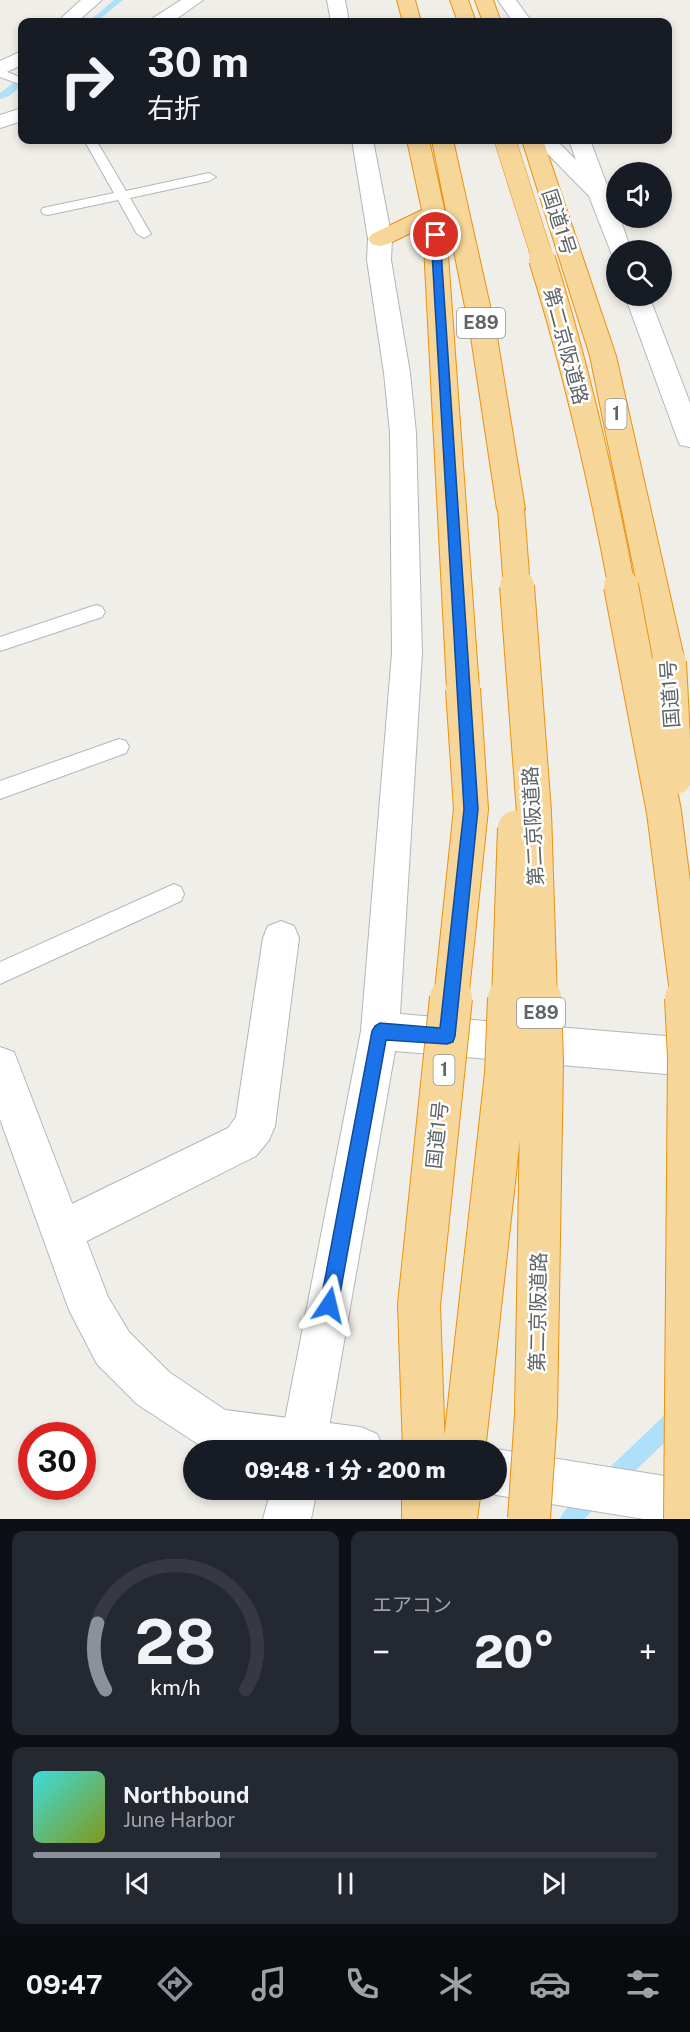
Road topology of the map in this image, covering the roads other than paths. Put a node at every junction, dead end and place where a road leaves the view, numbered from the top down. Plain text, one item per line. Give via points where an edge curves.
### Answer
1 (93, 0) edge
2 (160, 0) edge
3 (194, 0) edge
4 (336, 0) edge
5 (388, 0) edge
6 (406, 0) edge
7 (459, 0) edge
8 (484, 0) edge
9 (507, 0) edge
10 (71, 18) edge
11 (143, 18) edge
12 (166, 18) edge
13 (339, 18) edge
14 (392, 18) edge
15 (411, 18) edge
16 (466, 18) edge
17 (491, 18) edge
18 (519, 18) edge
19 (18, 63) edge
20 (9, 76) edge
21 (18, 115) edge
22 (0, 122) edge
23 (92, 144) edge
24 (363, 144) edge
25 (419, 144) edge
26 (443, 144) edge
27 (506, 144) edge
28 (533, 144) edge
29 (548, 144) edge
30 (581, 144) edge
31 (209, 177) dead end
32 (122, 195) junction
33 (600, 196) junction
34 (48, 211) dead end
35 (434, 213) junction
36 (144, 234) dead end
37 (381, 239) junction
38 (616, 240) edge
39 (641, 306) edge
40 (690, 438) edge
41 (510, 508) junction
42 (96, 612) dead end
43 (0, 644) edge
44 (119, 747) dead end
45 (0, 790) edge
46 (174, 894) dead end
47 (281, 938) dead end
48 (0, 973) edge
49 (690, 1017) edge
50 (380, 1031) junction
51 (447, 1036) junction
52 (689, 1057) edge
53 (0, 1066) edge
54 (62, 1231) junction
55 (266, 1440) edge
56 (304, 1440) edge
57 (424, 1440) edge
58 (465, 1440) edge
59 (507, 1479) edge
60 (537, 1499) edge
61 (292, 1500) edge
62 (425, 1500) edge
63 (456, 1500) edge
64 (680, 1505) edge
65 (287, 1519) edge
66 (426, 1519) edge
67 (453, 1519) edge

1 - 10 street
2 - 11 street
3 - 12 street
4 - 13 street
5 - 14 highway
6 - 15 highway
7 - 16 highway
8 - 17 highway
9 - 18 street
19 - 20 street
21 - 22 street
23 - 32 lane
24 - 37 street
25 - 35 highway, 国道1号 / 1
26 - 41 highway, 第二京阪道路 / E89 via 484,337
27 - 49 highway, 第二京阪道路, bridge via 564,329 605,499 664,812
28 - 52 highway, 国道1号 / 1, bridge via 603,356 669,662
29 - 33 street
30 - 33 street
31 - 32 lane
32 - 34 lane
32 - 36 lane
33 - 38 street
35 - 37 highway
35 - 51 highway, 国道1号 / 1, bridge via 471,809
37 - 50 street via 379,260 403,433 407,653
39 - 40 street
41 - 58 highway, bridge via 516,801 506,1074
41 - 60 highway, 第二京阪道路 / E89, bridge via 534,812 542,1063
42 - 43 lane
44 - 45 lane
46 - 48 lane
47 - 54 street via 255,1126 242,1142
50 - 51 street
50 - 56 street
51 - 52 street
51 - 57 highway, 国道1号 / 1, bridge via 418,1305
52 - 64 highway, 国道1号 / 1, bridge
53 - 54 street
54 - 55 street via 91,1310 113,1348 153,1388 217,1432
59 - 60 street
60 - 64 street
61 - 65 street
62 - 66 highway
63 - 67 highway

